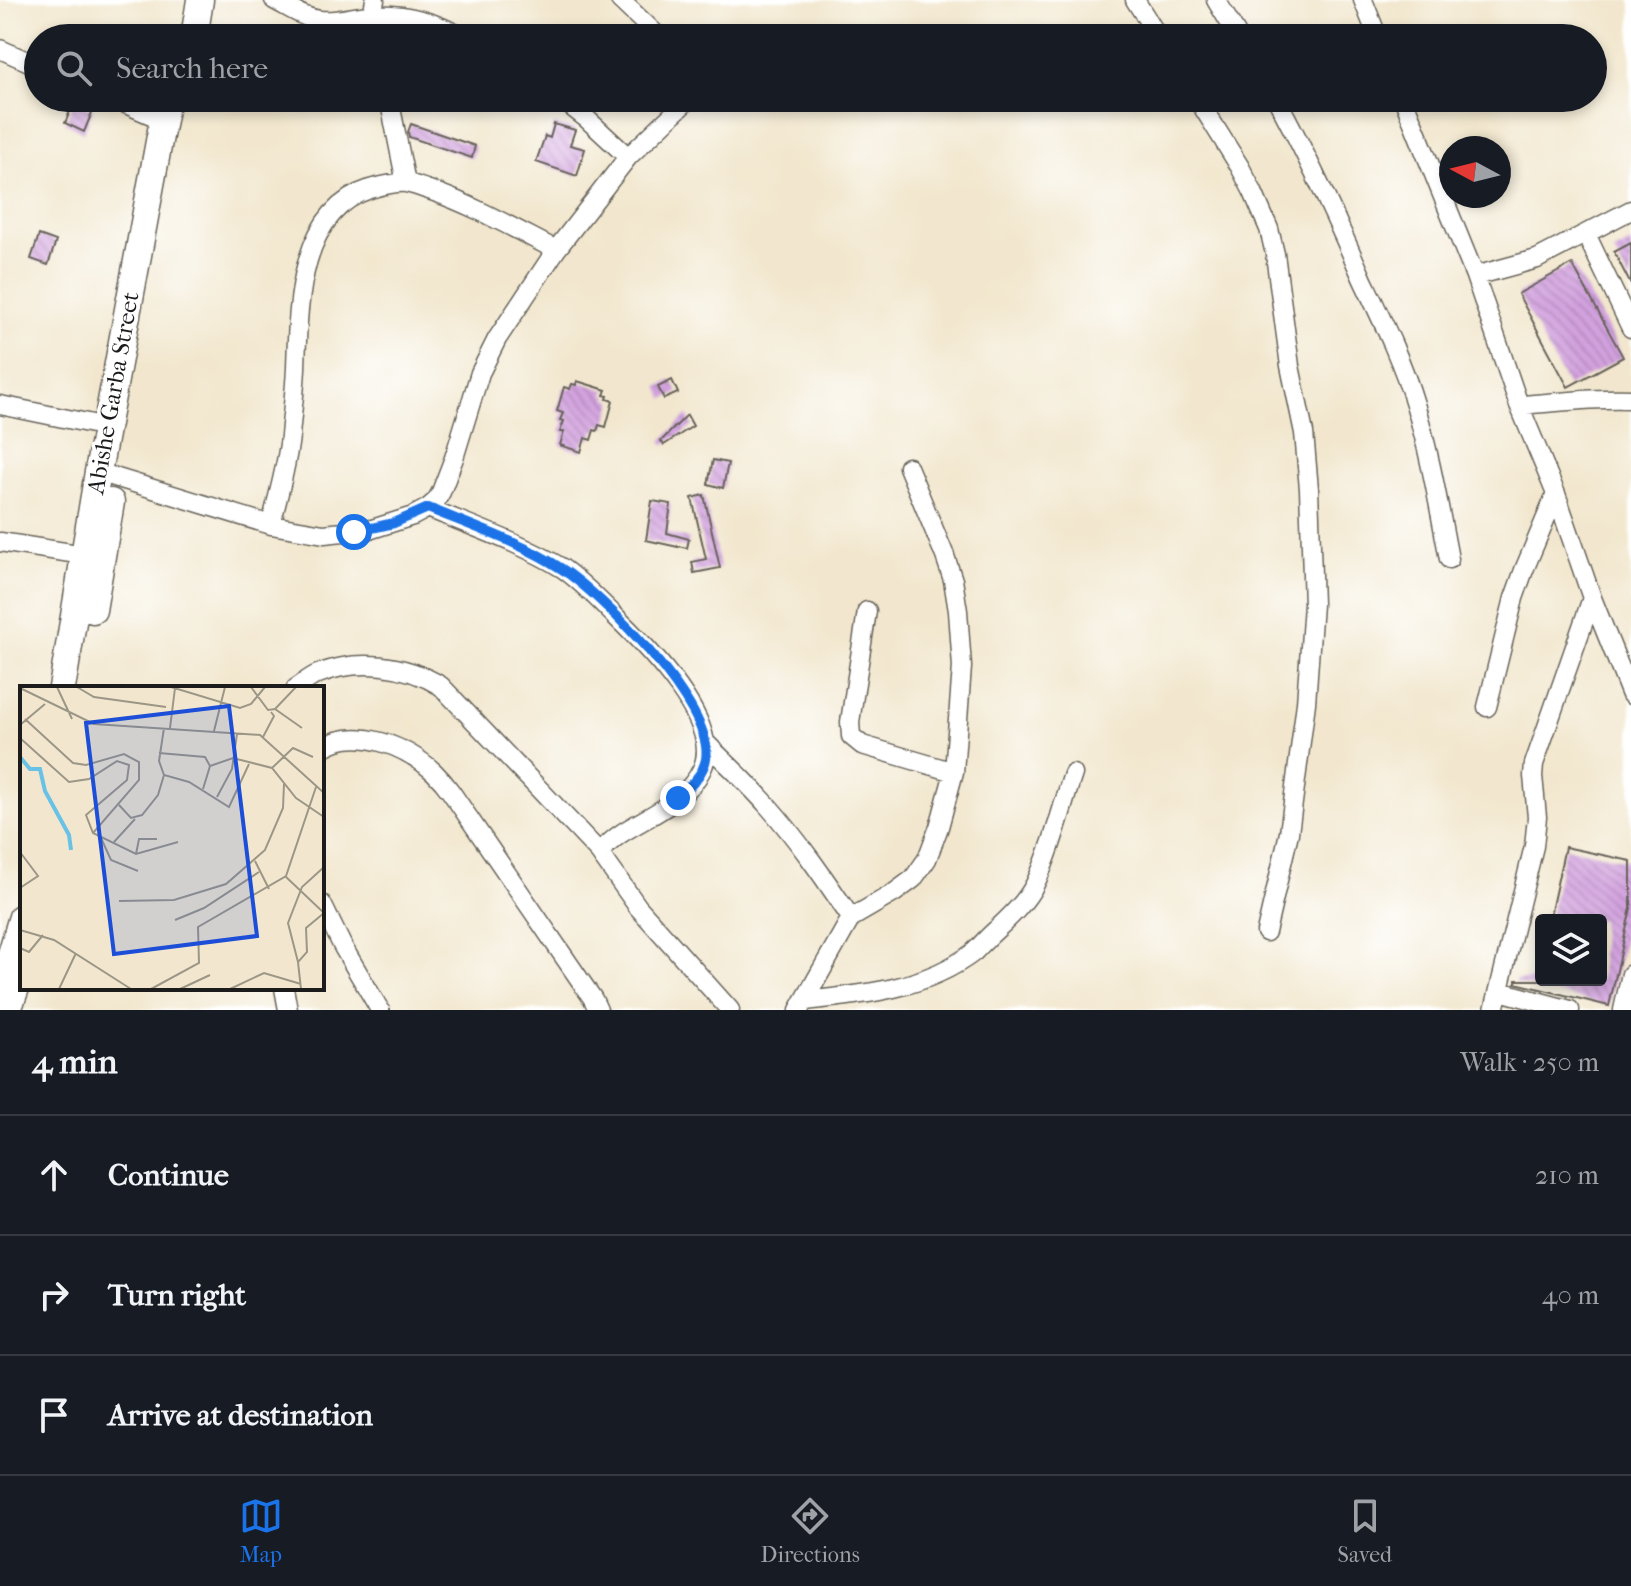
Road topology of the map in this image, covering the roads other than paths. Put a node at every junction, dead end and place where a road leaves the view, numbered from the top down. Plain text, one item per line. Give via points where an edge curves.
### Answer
1 (184, 0) edge
2 (200, 0) edge
3 (274, 0) edge
4 (620, 0) edge
5 (1135, 0) edge
6 (1216, 0) edge
7 (1363, 0) edge
8 (374, 7) edge
9 (180, 24) edge
10 (196, 24) edge
11 (436, 24) edge
12 (645, 24) edge
13 (1150, 24) edge
14 (1231, 24) edge
15 (1372, 24) edge
16 (0, 49) edge
17 (24, 60) edge
18 (164, 112) edge
19 (180, 112) edge
20 (392, 112) edge
21 (576, 112) edge
22 (675, 112) edge
23 (1206, 112) edge
24 (1284, 112) edge
25 (1409, 112) edge
26 (628, 157) junction
27 (406, 183) junction
28 (1631, 210) edge
29 (1586, 234) junction
30 (556, 250) junction
31 (1475, 276) junction
32 (1631, 328) edge
33 (1631, 399) edge
34 (0, 405) edge
35 (1519, 405) junction
36 (107, 427) junction
37 (908, 467) dead end
38 (107, 474) junction
39 (1556, 494) junction
40 (428, 508) junction
41 (271, 525) junction
42 (0, 542) edge
43 (84, 555) junction
44 (1449, 559) dead end
45 (1592, 598) junction
46 (867, 611) dead end
47 (62, 686) edge
48 (80, 686) edge
49 (299, 686) edge
50 (1631, 695) edge
51 (1487, 707) dead end
52 (706, 743) junction
53 (324, 747) edge
54 (954, 772) junction
55 (1073, 774) dead end
56 (599, 852) junction
57 (324, 908) edge
58 (851, 918) junction
59 (20, 924) edge
60 (1266, 932) dead end
61 (1631, 974) edge
62 (20, 977) edge
63 (0, 981) edge
64 (284, 990) edge
65 (1500, 991) junction
66 (802, 1006) edge
67 (8, 1010) edge
68 (288, 1010) edge
69 (380, 1010) edge
70 (598, 1010) edge
71 (730, 1010) edge
72 (1494, 1010) edge
73 (1570, 1010) edge
74 (1623, 1010) edge

1 - 9 highway
2 - 10 highway
3 - 8 street via 321,20
4 - 12 street
5 - 13 street
6 - 14 street
7 - 15 street
8 - 11 street
16 - 17 street
18 - 36 highway, Abishe Garba Street
19 - 38 highway, Abishe Garba Street
20 - 27 street
21 - 26 street
22 - 26 street
23 - 60 street via 1269,229 1309,489 1310,666 1289,833
24 - 44 street via 1409,387
25 - 31 street
26 - 30 street
27 - 30 street via 462,203
27 - 41 street via 345,200 317,236 301,289 288,452
28 - 29 street
29 - 31 street via 1537,259
29 - 32 street
30 - 40 street via 485,361 448,476
31 - 35 street
33 - 35 street
34 - 36 street
35 - 39 street
36 - 38 highway, Abishe Garba Street
37 - 54 street via 945,556 958,611 962,667
38 - 41 street
38 - 43 highway, Abishe Garba Street
38 - 48 highway, Abishe Garba Street
39 - 45 street
39 - 51 street via 1514,598
40 - 41 street via 354,532 324,534
40 - 52 street via 504,539 561,568 588,589 679,687
42 - 43 street
43 - 47 highway, Abishe Garba Street
45 - 50 street
45 - 65 street via 1534,764 1534,846
46 - 54 street via 851,736 862,745
49 - 56 street via 349,667 388,665 423,675 441,686
52 - 56 street via 703,767 690,787
52 - 58 street via 775,815
53 - 70 street via 342,739 378,741 433,772
54 - 58 street via 927,859 913,879
55 - 66 street via 1034,886 973,952 913,982
56 - 71 street via 638,907
57 - 69 street
58 - 66 street
59 - 63 highway
61 - 74 street
62 - 67 highway
64 - 68 street
65 - 72 street
65 - 73 street

